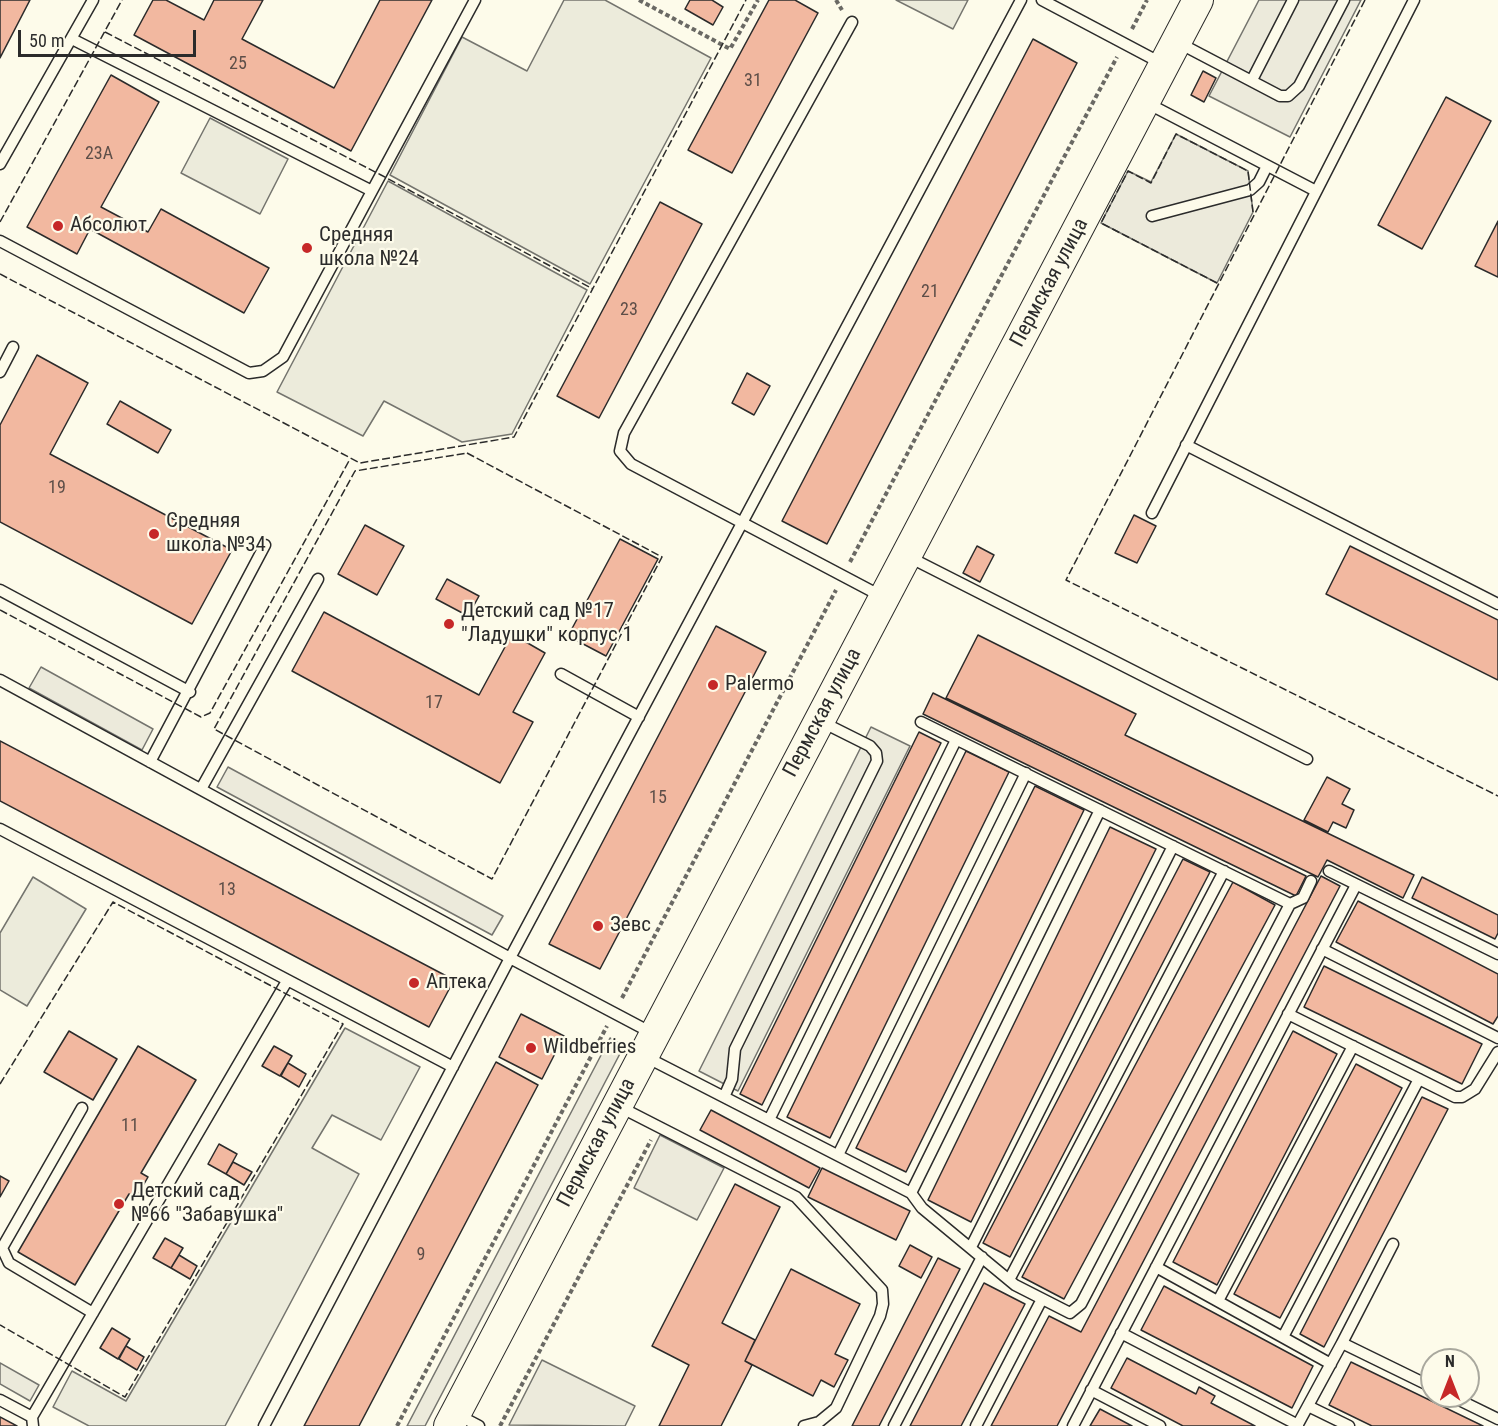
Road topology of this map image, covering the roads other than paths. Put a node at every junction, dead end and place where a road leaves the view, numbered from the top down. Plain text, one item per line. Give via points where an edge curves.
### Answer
1 (93, 0) edge
2 (475, 0) edge
3 (1021, 0) edge
4 (1042, 0) edge
5 (1198, 0) edge
6 (1293, 0) edge
7 (1344, 0) edge
8 (1414, 0) edge
9 (852, 22) dead end
10 (72, 39) junction
11 (1170, 53) junction
12 (1252, 81) junction
13 (1145, 102) junction
14 (0, 164) edge
15 (1267, 166) junction
16 (372, 191) junction
17 (1316, 191) junction
18 (1152, 216) dead end
19 (0, 241) edge
20 (14, 347) dead end
21 (0, 372) edge
22 (1186, 445) junction
23 (1152, 513) dead end
24 (743, 524) junction
25 (265, 545) dead end
26 (906, 555) junction
27 (318, 579) dead end
28 (0, 590) edge
29 (884, 598) junction
30 (1498, 604) edge
31 (561, 674) dead end
32 (0, 680) edge
33 (190, 692) junction
34 (639, 717) junction
35 (819, 721) junction
36 (921, 722) dead end
37 (956, 740) junction
38 (1307, 759) dead end
39 (150, 762) junction
40 (1026, 773) junction
41 (201, 789) junction
42 (1100, 810) junction
43 (0, 829) edge
44 (1173, 846) junction
45 (1224, 871) junction
46 (1329, 872) dead end
47 (1311, 881) dead end
48 (1356, 885) junction
49 (1290, 904) junction
50 (1322, 949) junction
51 (1498, 954) edge
52 (510, 957) junction
53 (286, 981) junction
54 (1288, 1014) junction
55 (1498, 1038) edge
56 (649, 1045) junction
57 (1353, 1046) junction
58 (1498, 1052) edge
59 (453, 1067) junction
60 (1419, 1079) junction
61 (724, 1097) junction
62 (617, 1105) junction
63 (82, 1108) dead end
64 (769, 1120) junction
65 (838, 1155) junction
66 (911, 1193) junction
67 (1393, 1244) dead end
68 (971, 1247) junction
69 (982, 1257) junction
70 (1156, 1267) junction
71 (1009, 1280) junction
72 (1042, 1299) junction
73 (1218, 1301) junction
74 (93, 1313) junction
75 (1122, 1333) junction
76 (1283, 1337) junction
77 (1342, 1343) junction
78 (1331, 1364) junction
79 (1420, 1381) edge
80 (1091, 1390) junction
81 (0, 1400) edge
82 (1308, 1406) junction
83 (1476, 1408) edge
84 (1498, 1419) edge
85 (33, 1422) edge
86 (461, 1422) edge
87 (1157, 1425) edge
88 (1298, 1425) edge
89 (264, 1426) edge
90 (804, 1426) edge
91 (894, 1426) edge
92 (976, 1426) edge
93 (1072, 1426) edge
94 (1349, 1426) edge

1 - 10 lane
2 - 16 lane
3 - 24 lane
4 - 11 lane via 1124,44
5 - 11 street, Пермская улица
6 - 12 lane
7 - 12 lane via 1294,92 1280,96
8 - 17 lane
9 - 24 lane via 624,433 620,451 631,464
10 - 14 lane
10 - 16 lane
11 - 12 lane
11 - 13 street, Пермская улица
13 - 15 lane
13 - 26 street, Пермская улица
15 - 17 lane
15 - 18 lane via 1250,190
16 - 19 lane via 283,357 263,371 249,373
17 - 22 lane
20 - 21 lane
22 - 23 lane
22 - 30 lane
24 - 29 lane
24 - 34 lane
25 - 33 lane
26 - 29 street, Пермская улица
26 - 38 lane
27 - 41 lane
28 - 33 lane
29 - 35 street, Пермская улица
31 - 34 lane
32 - 39 lane
33 - 39 lane
34 - 52 lane
35 - 56 street, Пермская улица
35 - 61 lane via 870,746 877,761 735,1049 732,1079
36 - 37 lane
37 - 40 lane
37 - 64 lane
39 - 41 lane
40 - 42 lane
40 - 65 lane
41 - 52 lane
42 - 44 lane
42 - 66 lane
43 - 53 lane
44 - 45 lane
44 - 68 lane
45 - 49 lane
45 - 71 lane
46 - 48 lane
47 - 49 lane via 1303,898
48 - 50 lane
48 - 51 lane
49 - 72 lane via 1081,1304 1070,1312
50 - 54 lane
50 - 55 lane
52 - 56 lane via 614,1013
52 - 59 lane
53 - 59 lane
53 - 74 lane
54 - 57 lane
54 - 70 lane
56 - 61 lane
56 - 62 street, Пермская улица
57 - 60 lane
57 - 73 lane
58 - 60 lane via 1475,1089 1462,1097
59 - 89 lane
60 - 76 lane
61 - 64 lane
62 - 86 street, Пермская улица
62 - 90 lane via 796,1197 882,1290 880,1316 836,1408 819,1422
63 - 74 lane via 2,1248 9,1263
64 - 65 lane
65 - 66 lane
66 - 68 lane via 922,1208
67 - 77 lane
68 - 69 lane
69 - 71 lane
69 - 91 lane
70 - 73 lane
70 - 75 lane
71 - 72 lane
72 - 92 lane
73 - 76 lane
74 - 85 lane
75 - 80 lane
75 - 88 lane
76 - 78 lane
77 - 78 lane
77 - 79 lane
78 - 82 lane
80 - 87 lane
80 - 93 lane
81 - 85 lane
82 - 88 lane
82 - 94 lane
83 - 84 lane

